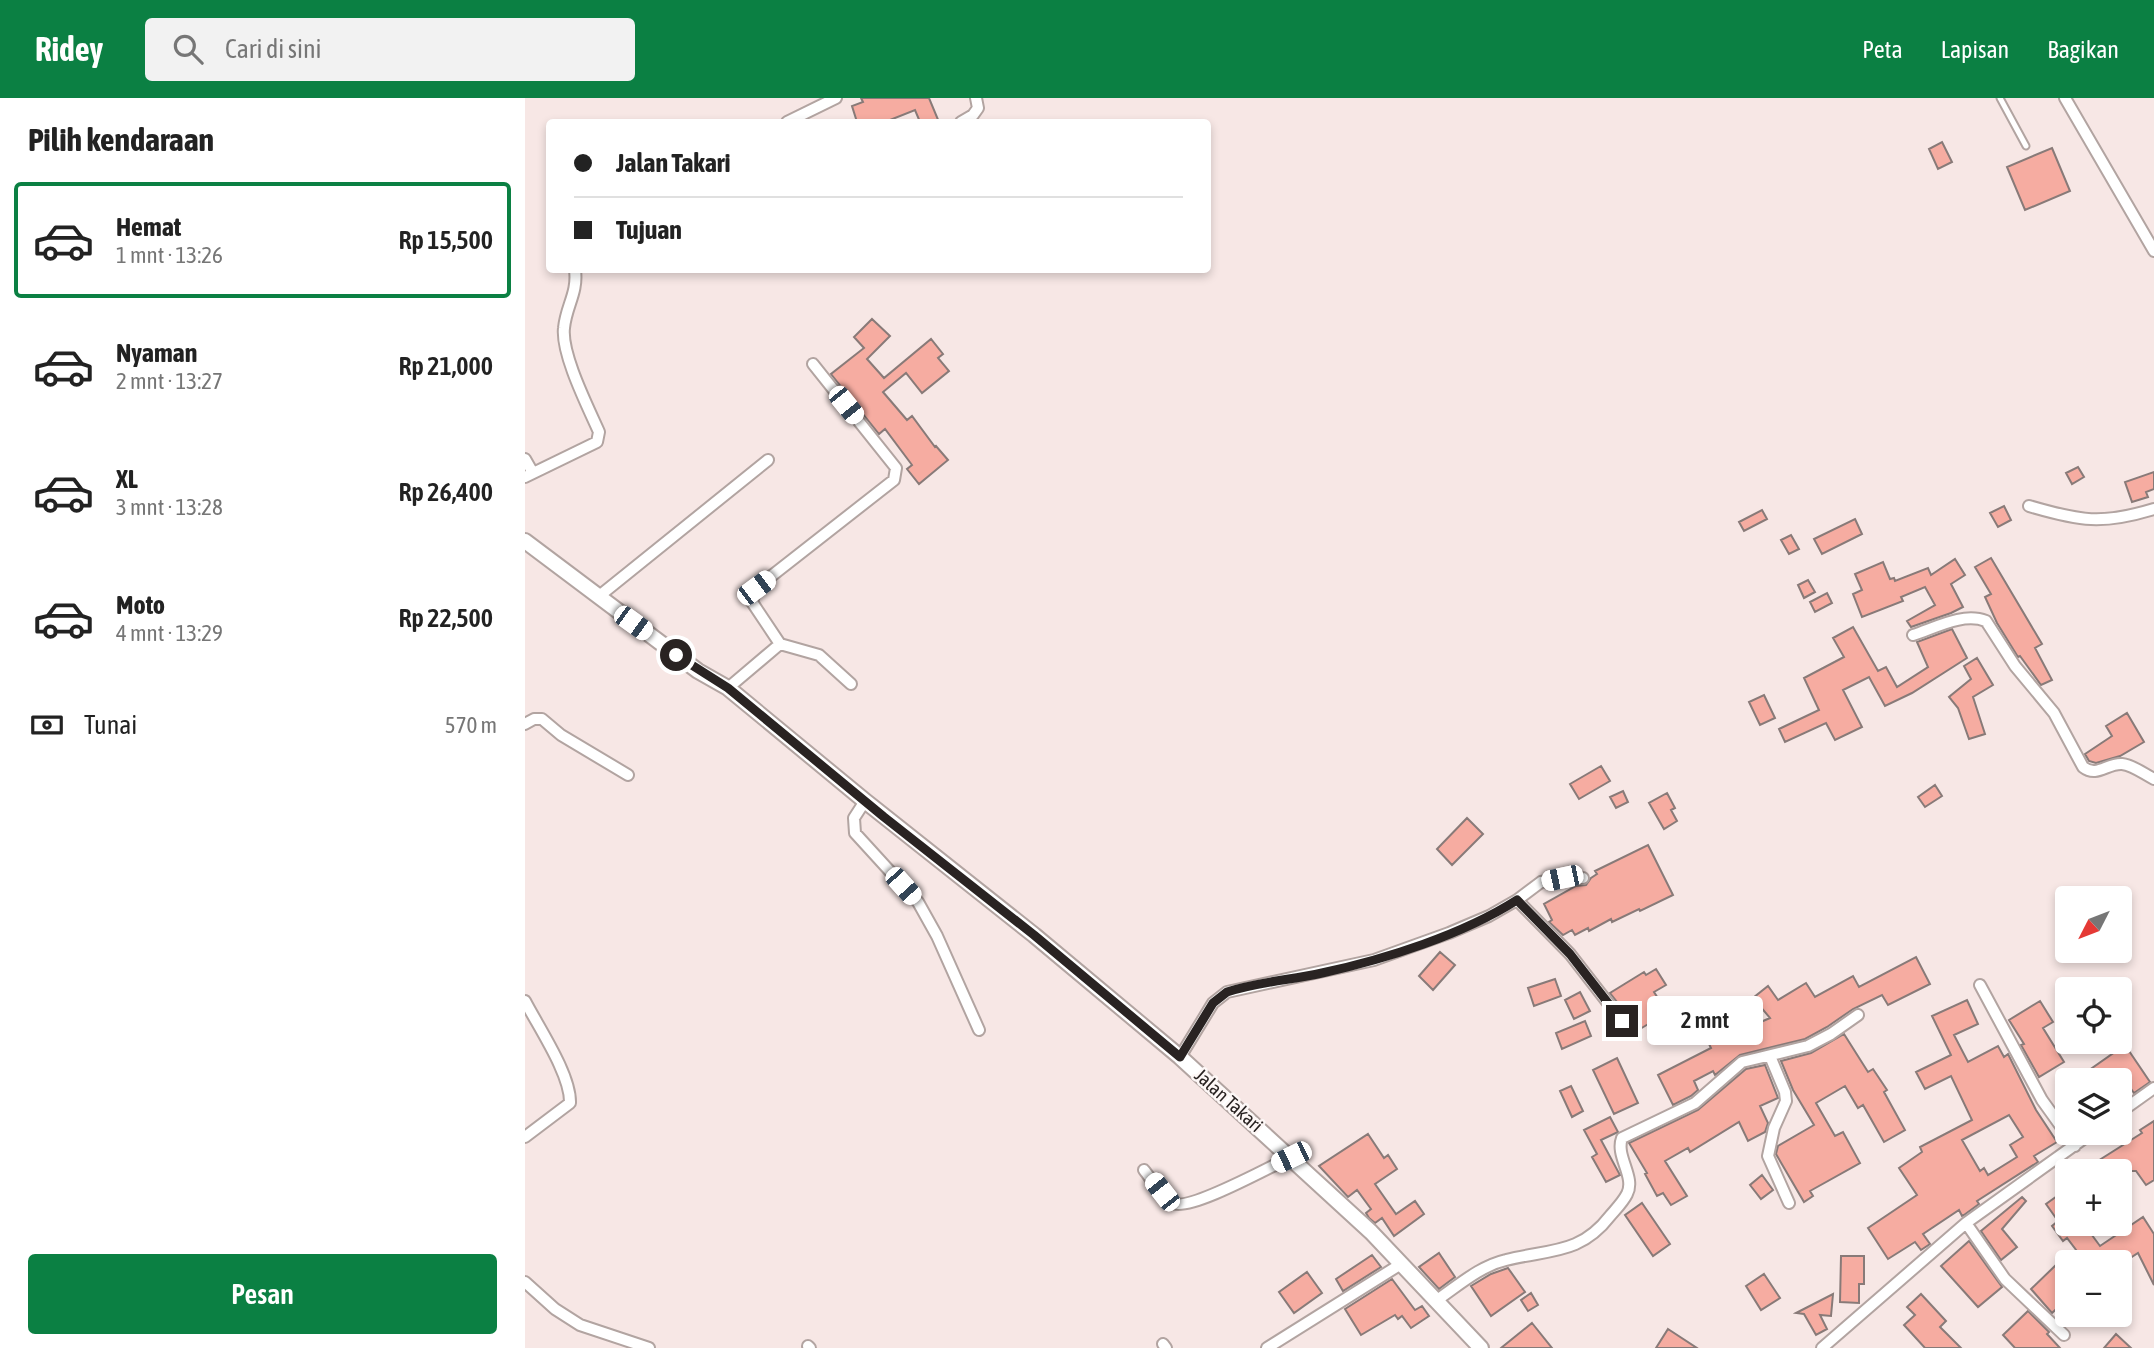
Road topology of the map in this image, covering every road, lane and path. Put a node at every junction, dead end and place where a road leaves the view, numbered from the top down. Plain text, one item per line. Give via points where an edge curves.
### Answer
1 (836, 98) edge
2 (976, 98) edge
3 (2000, 98) edge
4 (2065, 98) edge
5 (793, 119) edge
6 (966, 119) edge
7 (2026, 146) dead end
8 (2154, 251) edge
9 (575, 273) edge
10 (813, 364) dead end
11 (525, 459) edge
12 (768, 460) dead end
13 (529, 475) edge
14 (2029, 506) dead end
15 (2154, 509) edge
16 (525, 541) edge
17 (598, 597) junction
18 (1913, 635) dead end
19 (779, 644) junction
20 (851, 684) dead end
21 (728, 688) junction
22 (525, 724) edge
23 (628, 775) dead end
24 (2154, 779) edge
25 (865, 801) junction
26 (1583, 878) dead end
27 (1517, 900) junction
28 (1980, 985) dead end
29 (525, 1001) edge
30 (1858, 1015) dead end
31 (1622, 1021) dead end
32 (979, 1030) dead end
33 (1770, 1056) junction
34 (1180, 1057) junction
35 (2154, 1088) edge
36 (2132, 1104) edge
37 (525, 1137) edge
38 (2075, 1146) joint
39 (1291, 1157) junction
40 (1144, 1170) dead end
41 (1789, 1203) dead end
42 (1966, 1223) junction
43 (1401, 1264) junction
44 (525, 1282) edge
45 (1437, 1300) junction
46 (2064, 1335) dead end
47 (649, 1348) edge
48 (1268, 1348) edge
49 (1481, 1348) edge
50 (1822, 1348) edge

1 - 5 street
2 - 6 street via 978,108
3 - 7 lane
4 - 8 street
9 - 13 street via 575,292 564,327 565,346 599,432 597,442
10 - 19 street via 897,473 894,480 756,588 751,602
11 - 13 street
12 - 17 street
14 - 15 street via 2105,521
16 - 17 street, Jalan Takari
17 - 21 street, Jalan Takari
18 - 24 street via 1953,621 1986,621 2054,713 2083,768 2095,772 2126,765
19 - 20 street via 820,655
19 - 21 street
21 - 25 street, Jalan Takari
22 - 23 street via 542,719
25 - 32 street via 854,818 855,832 918,902
25 - 34 street, Jalan Takari
26 - 27 street via 1541,882
27 - 31 street via 1570,954
27 - 34 street via 1449,933 1374,960 1227,992 1213,1003
28 - 38 street via 2042,1100
29 - 37 street via 566,1078 570,1103
30 - 33 street via 1808,1046
33 - 41 street via 1786,1101 1768,1156
33 - 45 street via 1742,1062 1695,1103 1622,1138 1619,1149 1629,1188 1590,1237 1552,1253 1505,1260 1481,1270
34 - 39 street, Jalan Takari
35 - 36 street
38 - 42 street
39 - 40 street via 1182,1206 1172,1202
39 - 43 street, Jalan Takari
42 - 46 street via 2005,1279
42 - 50 street
43 - 45 street, Jalan Takari
43 - 48 street
44 - 47 street via 580,1325
45 - 49 street, Jalan Takari

